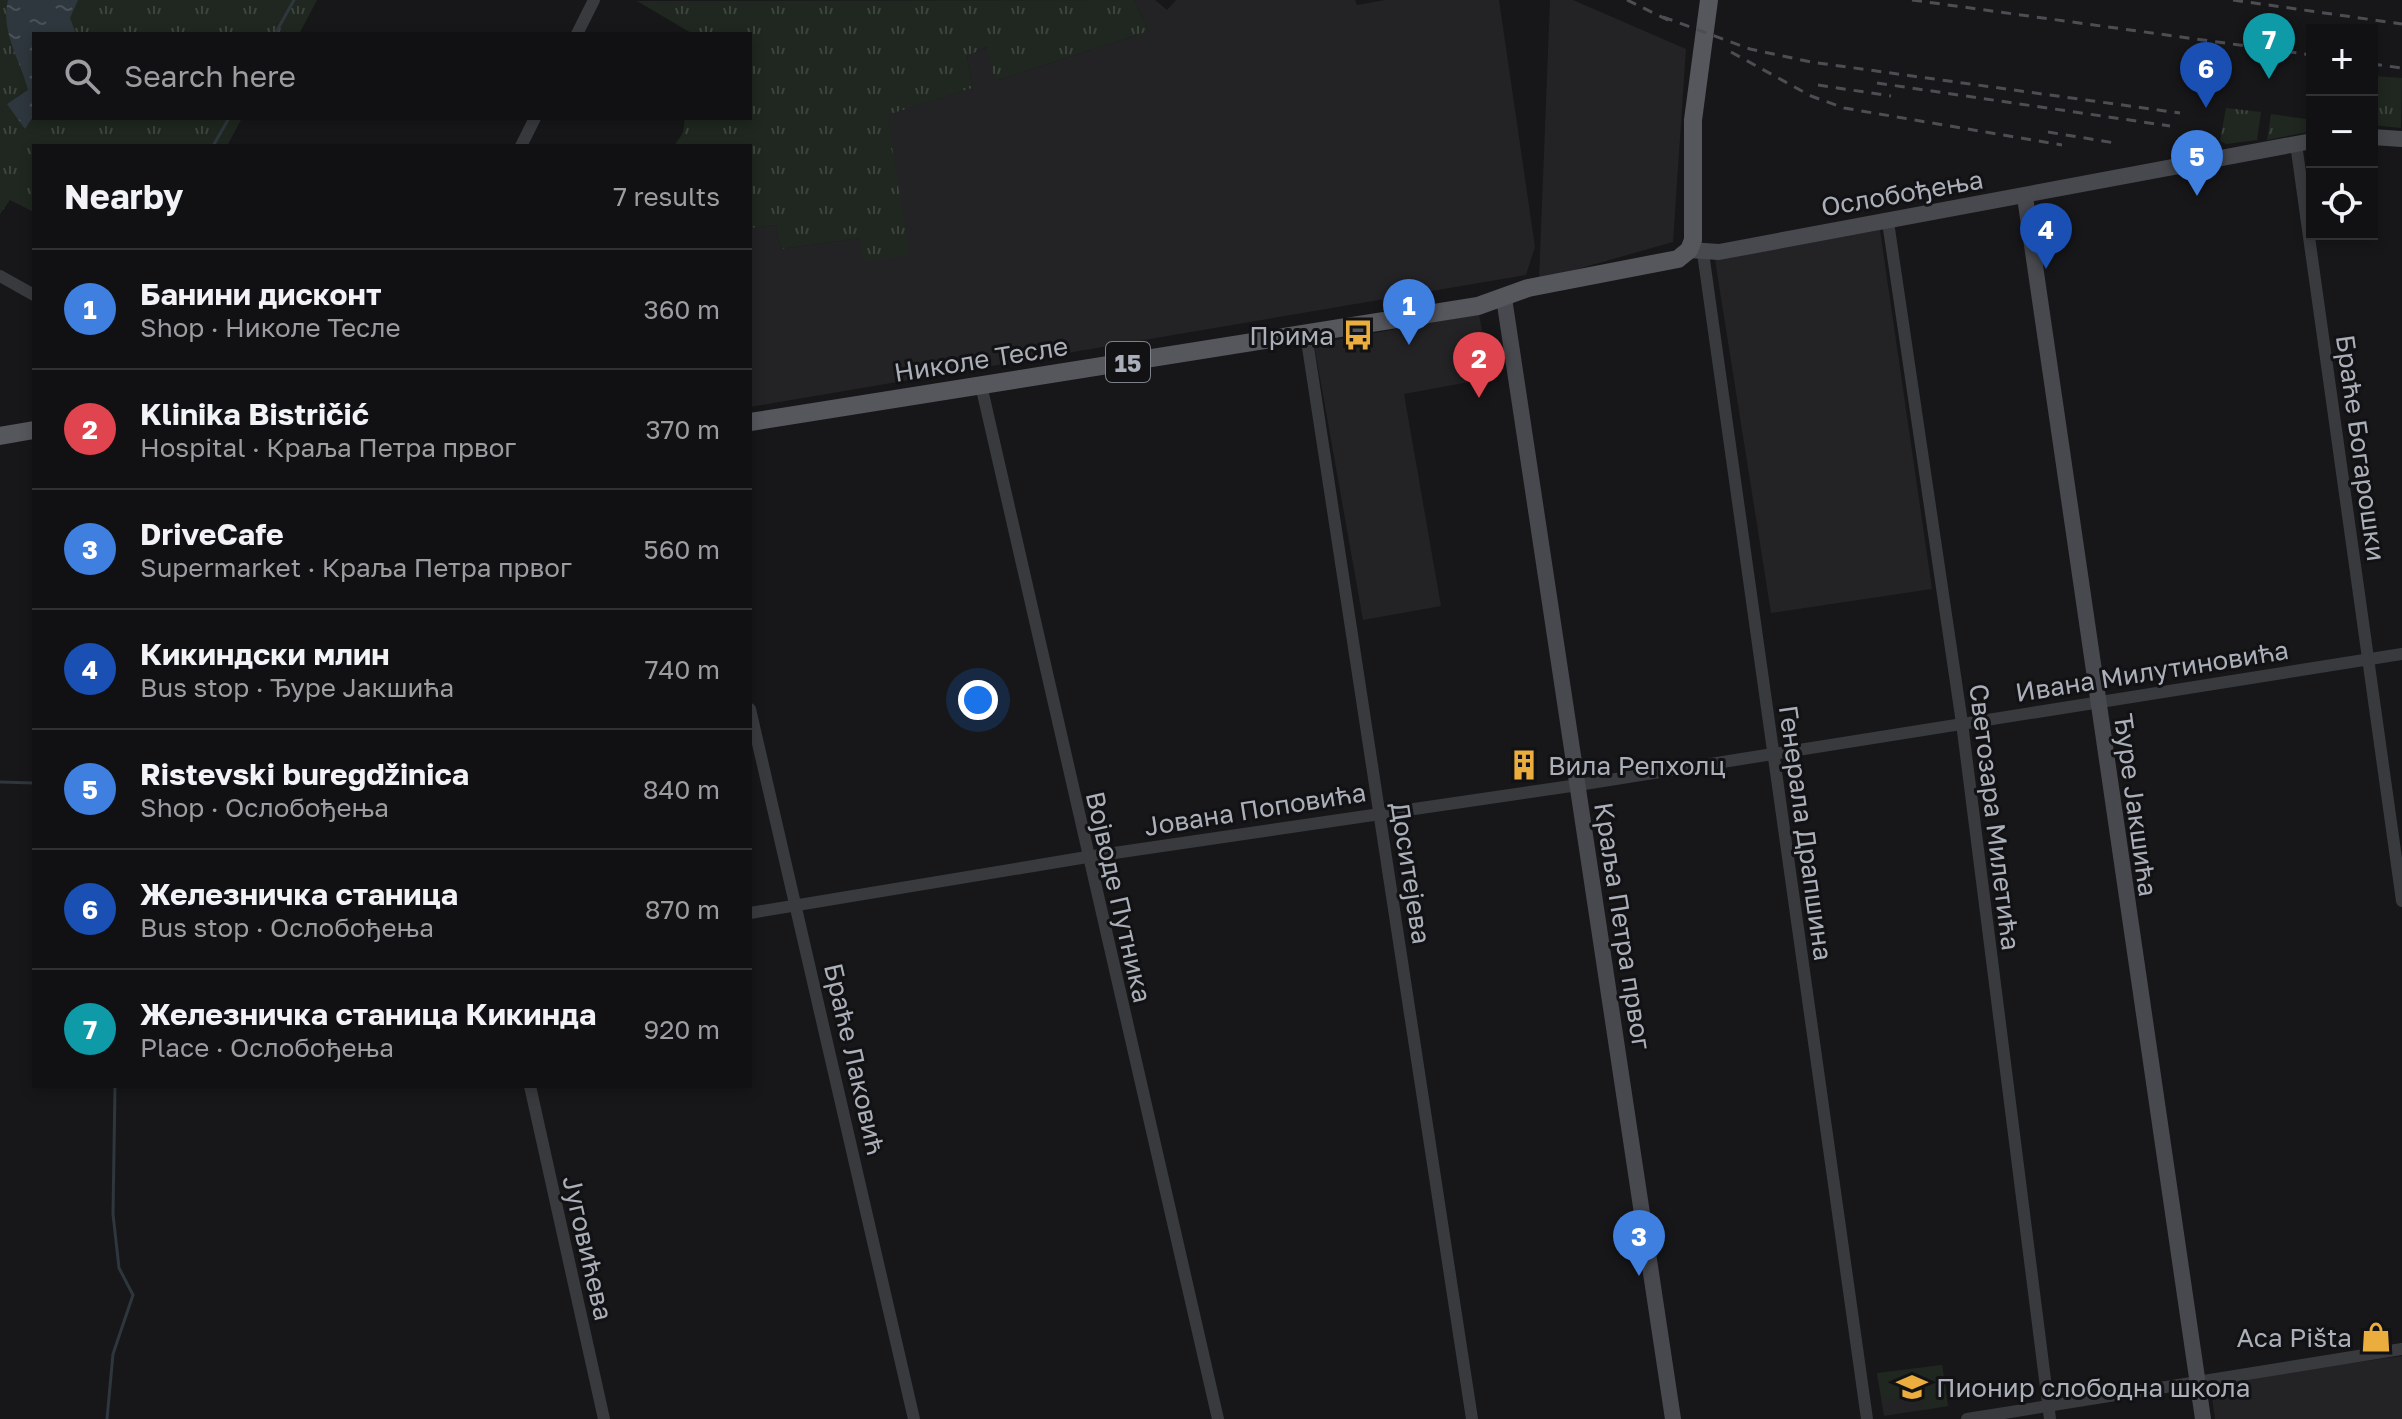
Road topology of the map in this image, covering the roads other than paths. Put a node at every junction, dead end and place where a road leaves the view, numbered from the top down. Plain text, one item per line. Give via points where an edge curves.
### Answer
1 (594, 0) edge
2 (1709, 0) edge
3 (578, 32) edge
4 (534, 120) edge
5 (2378, 137) edge
6 (2402, 139) edge
7 (2304, 143) edge
8 (522, 144) edge
9 (2025, 197) junction
10 (1888, 222) junction
11 (1696, 252) junction
12 (0, 276) edge
13 (32, 294) edge
14 (1504, 298) junction
15 (1306, 334) junction
16 (981, 385) junction
17 (752, 422) edge
18 (32, 430) edge
19 (0, 436) edge
20 (2402, 654) edge
21 (2368, 659) junction
22 (2097, 704) junction
23 (752, 717) edge
24 (1962, 723) junction
25 (1773, 752) junction
26 (1578, 785) junction
27 (1380, 813) junction
28 (1087, 857) junction
29 (2402, 901) edge
30 (798, 906) junction
31 (752, 913) edge
32 (530, 1088) edge
33 (2402, 1349) edge
34 (2197, 1383) junction
35 (2049, 1413) edge
36 (604, 1419) edge
37 (914, 1419) edge
38 (1218, 1419) edge
39 (1472, 1419) edge
40 (1673, 1419) edge
41 (1867, 1419) edge
42 (1967, 1419) edge
43 (2203, 1419) edge

1 - 3 street
2 - 11 main road via 1697,73
4 - 8 street
5 - 6 main road
7 - 9 main road, Ослобођења
7 - 21 street, Браће Богарошки
9 - 10 main road, Ослобођења
9 - 22 main road, Ђуре Јакшића
10 - 11 main road, Ослобођења
10 - 24 street, Светозара Милетића
11 - 14 main road, Ослобођења / 15 via 1528,288
11 - 25 street, Генерала Драпшина
12 - 13 street
14 - 15 main road, Николе Тесле / 15
14 - 26 main road, Краља Петра првог
15 - 16 main road, Николе Тесле / 15
15 - 27 street, Доситејева
16 - 17 main road, Николе Тесле / 15
16 - 28 street, Војводе Путника
18 - 19 main road
20 - 21 street, Ивана Милутиновића
21 - 22 street, Ивана Милутиновића
21 - 29 street, Браће Богарошки
22 - 24 street, Ивана Милутиновића
22 - 34 main road, Ђуре Јакшића
23 - 30 street, Браће Лаковић
24 - 25 street, Ивана Милутиновића
24 - 35 street, Светозара Милетића
25 - 26 street, Ивана Милутиновића
25 - 41 street, Генерала Драпшина
26 - 27 street, Јована Поповића
26 - 40 main road, Краља Петра првог
27 - 28 street, Јована Поповића
27 - 39 street, Доситејева
28 - 30 street, Јована Поповића
28 - 38 street, Војводе Путника
30 - 31 street, Јована Поповића
30 - 37 street, Браће Лаковић
32 - 36 street, Југовићева
33 - 34 street
34 - 35 street
34 - 43 main road, Ђуре Јакшића
35 - 42 street

